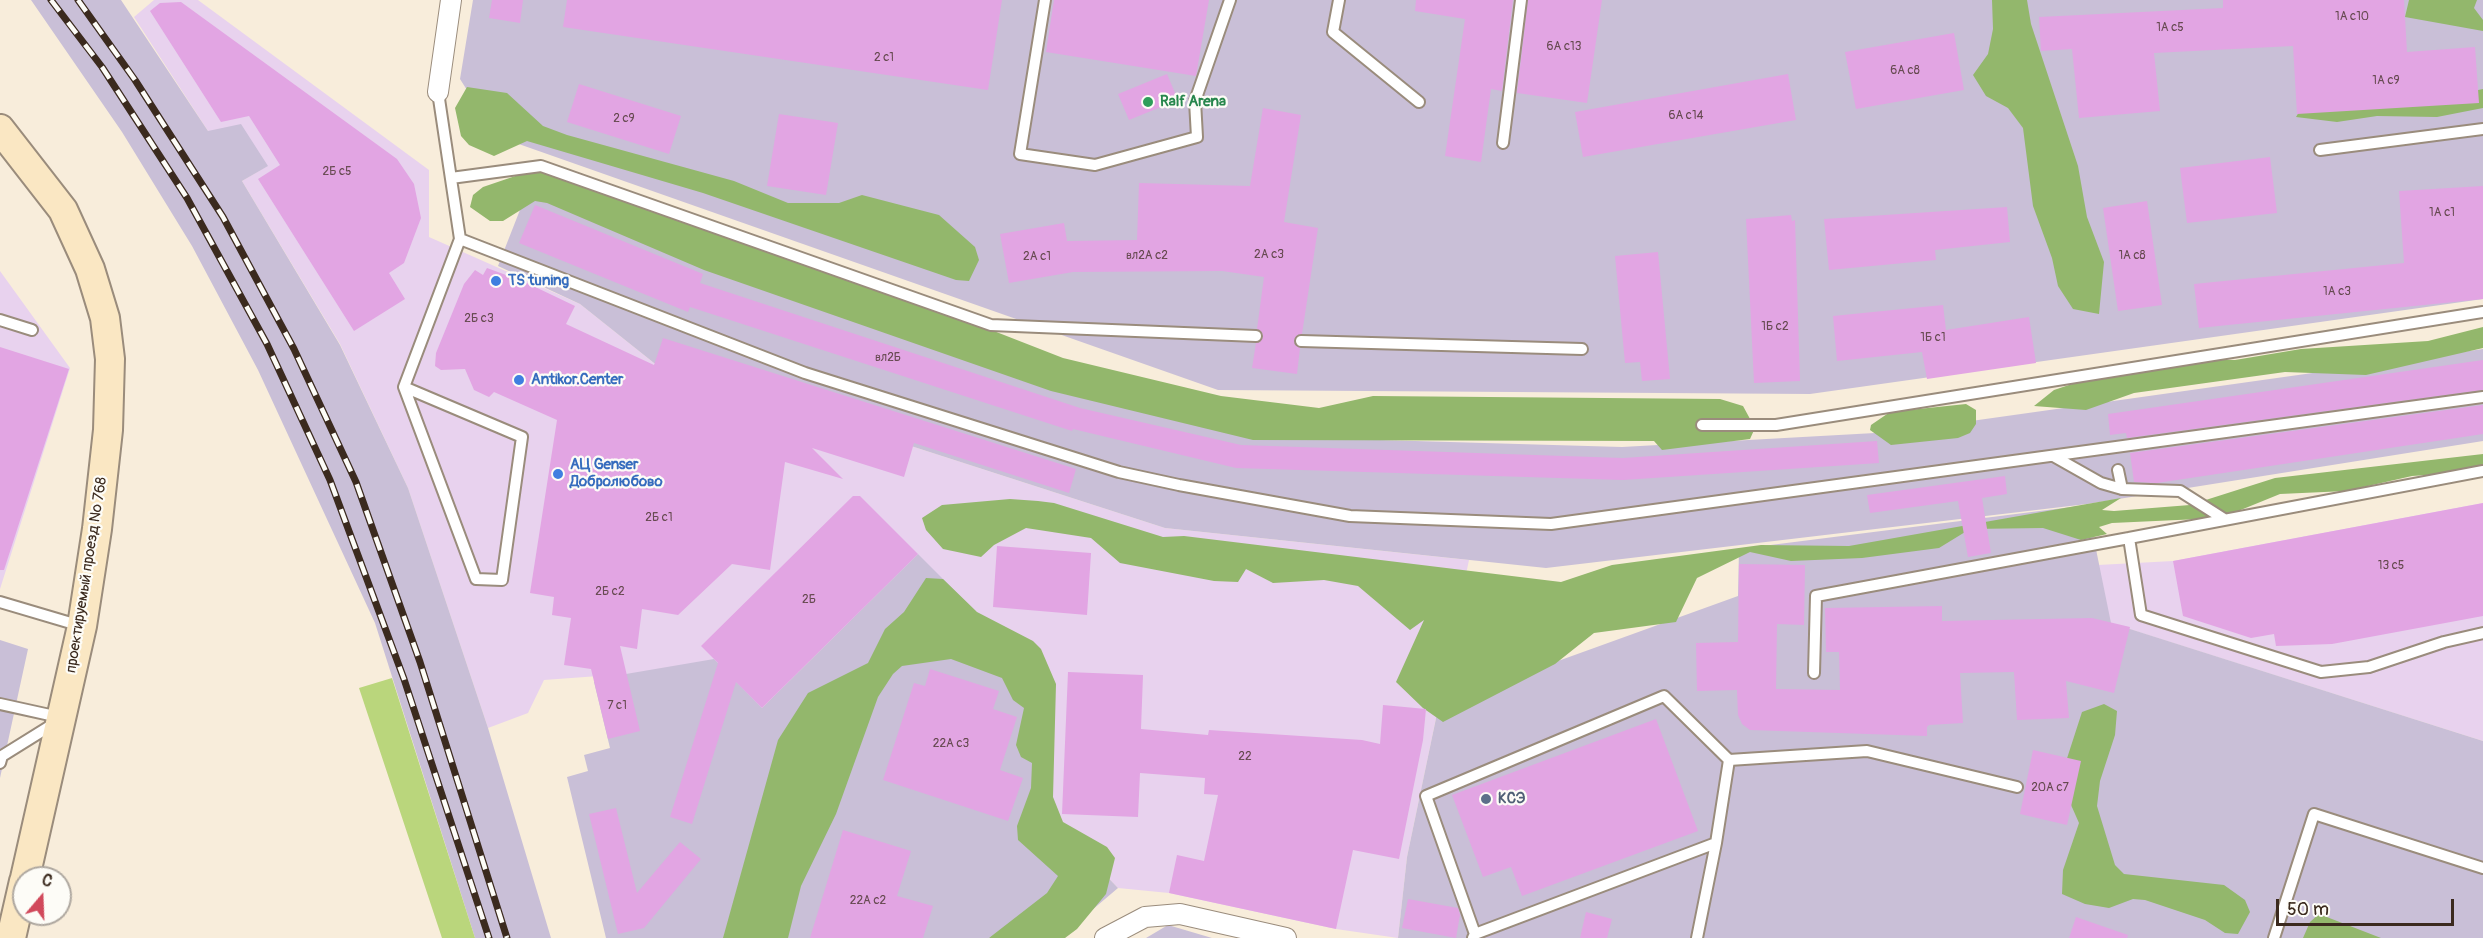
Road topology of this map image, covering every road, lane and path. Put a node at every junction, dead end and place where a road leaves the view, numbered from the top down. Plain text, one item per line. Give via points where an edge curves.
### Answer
1 (451, 0) edge
2 (1045, 0) edge
3 (1230, 0) edge
4 (1339, 0) edge
5 (1521, 0) edge
6 (438, 92) joint
7 (1419, 102) dead end
8 (0, 129) edge
9 (2483, 129) edge
10 (1503, 143) dead end
11 (2320, 150) dead end
12 (451, 178) junction
13 (460, 239) junction
14 (2483, 312) edge
15 (0, 320) edge
16 (32, 330) dead end
17 (1256, 336) dead end
18 (1301, 341) dead end
19 (1582, 349) dead end
20 (404, 387) junction
21 (2483, 397) edge
22 (1702, 425) dead end
23 (2055, 457) junction
24 (2118, 470) dead end
25 (2483, 471) edge
26 (2122, 489) junction
27 (2224, 519) junction
28 (2129, 538) junction
29 (0, 602) edge
30 (82, 626) junction
31 (2483, 633) edge
32 (1814, 673) dead end
33 (0, 704) edge
34 (63, 718) junction
35 (1729, 760) junction
36 (0, 763) edge
37 (2017, 787) dead end
38 (1716, 843) junction
39 (27, 866) edge
40 (2483, 868) edge
41 (1474, 936) edge
42 (1105, 938) edge
43 (1286, 938) edge
44 (1697, 938) edge
45 (2274, 938) edge

1 - 6 street
2 - 3 lane via 1020,154 1095,165 1197,137 1195,101
4 - 7 lane via 1333,32
5 - 10 lane
6 - 12 lane
8 - 30 street, проектируемый проезд № 768 via 63,210 90,269 105,318 110,359 108,430
9 - 11 lane
12 - 13 lane
12 - 17 lane via 541,166 991,325
13 - 20 lane
13 - 23 lane via 805,373 1119,472 1350,516 1551,524
14 - 22 lane via 1776,425
15 - 16 lane
18 - 19 lane
20 - 20 lane via 476,579 502,580 522,437
21 - 23 lane
23 - 26 lane via 2101,483
24 - 26 lane
25 - 27 lane
26 - 27 lane via 2180,491
27 - 28 lane
28 - 31 lane via 2141,615 2321,672 2369,667
28 - 32 lane via 1816,596
29 - 30 lane
30 - 34 street, проектируемый проезд № 768
33 - 34 lane
34 - 36 lane via 2,756
34 - 39 street, проектируемый проезд № 768
35 - 37 lane via 1867,751
35 - 38 lane
35 - 41 lane via 1664,696 1426,796
38 - 41 lane
38 - 44 lane
40 - 45 lane via 2314,814
42 - 43 street via 1145,917 1180,914

